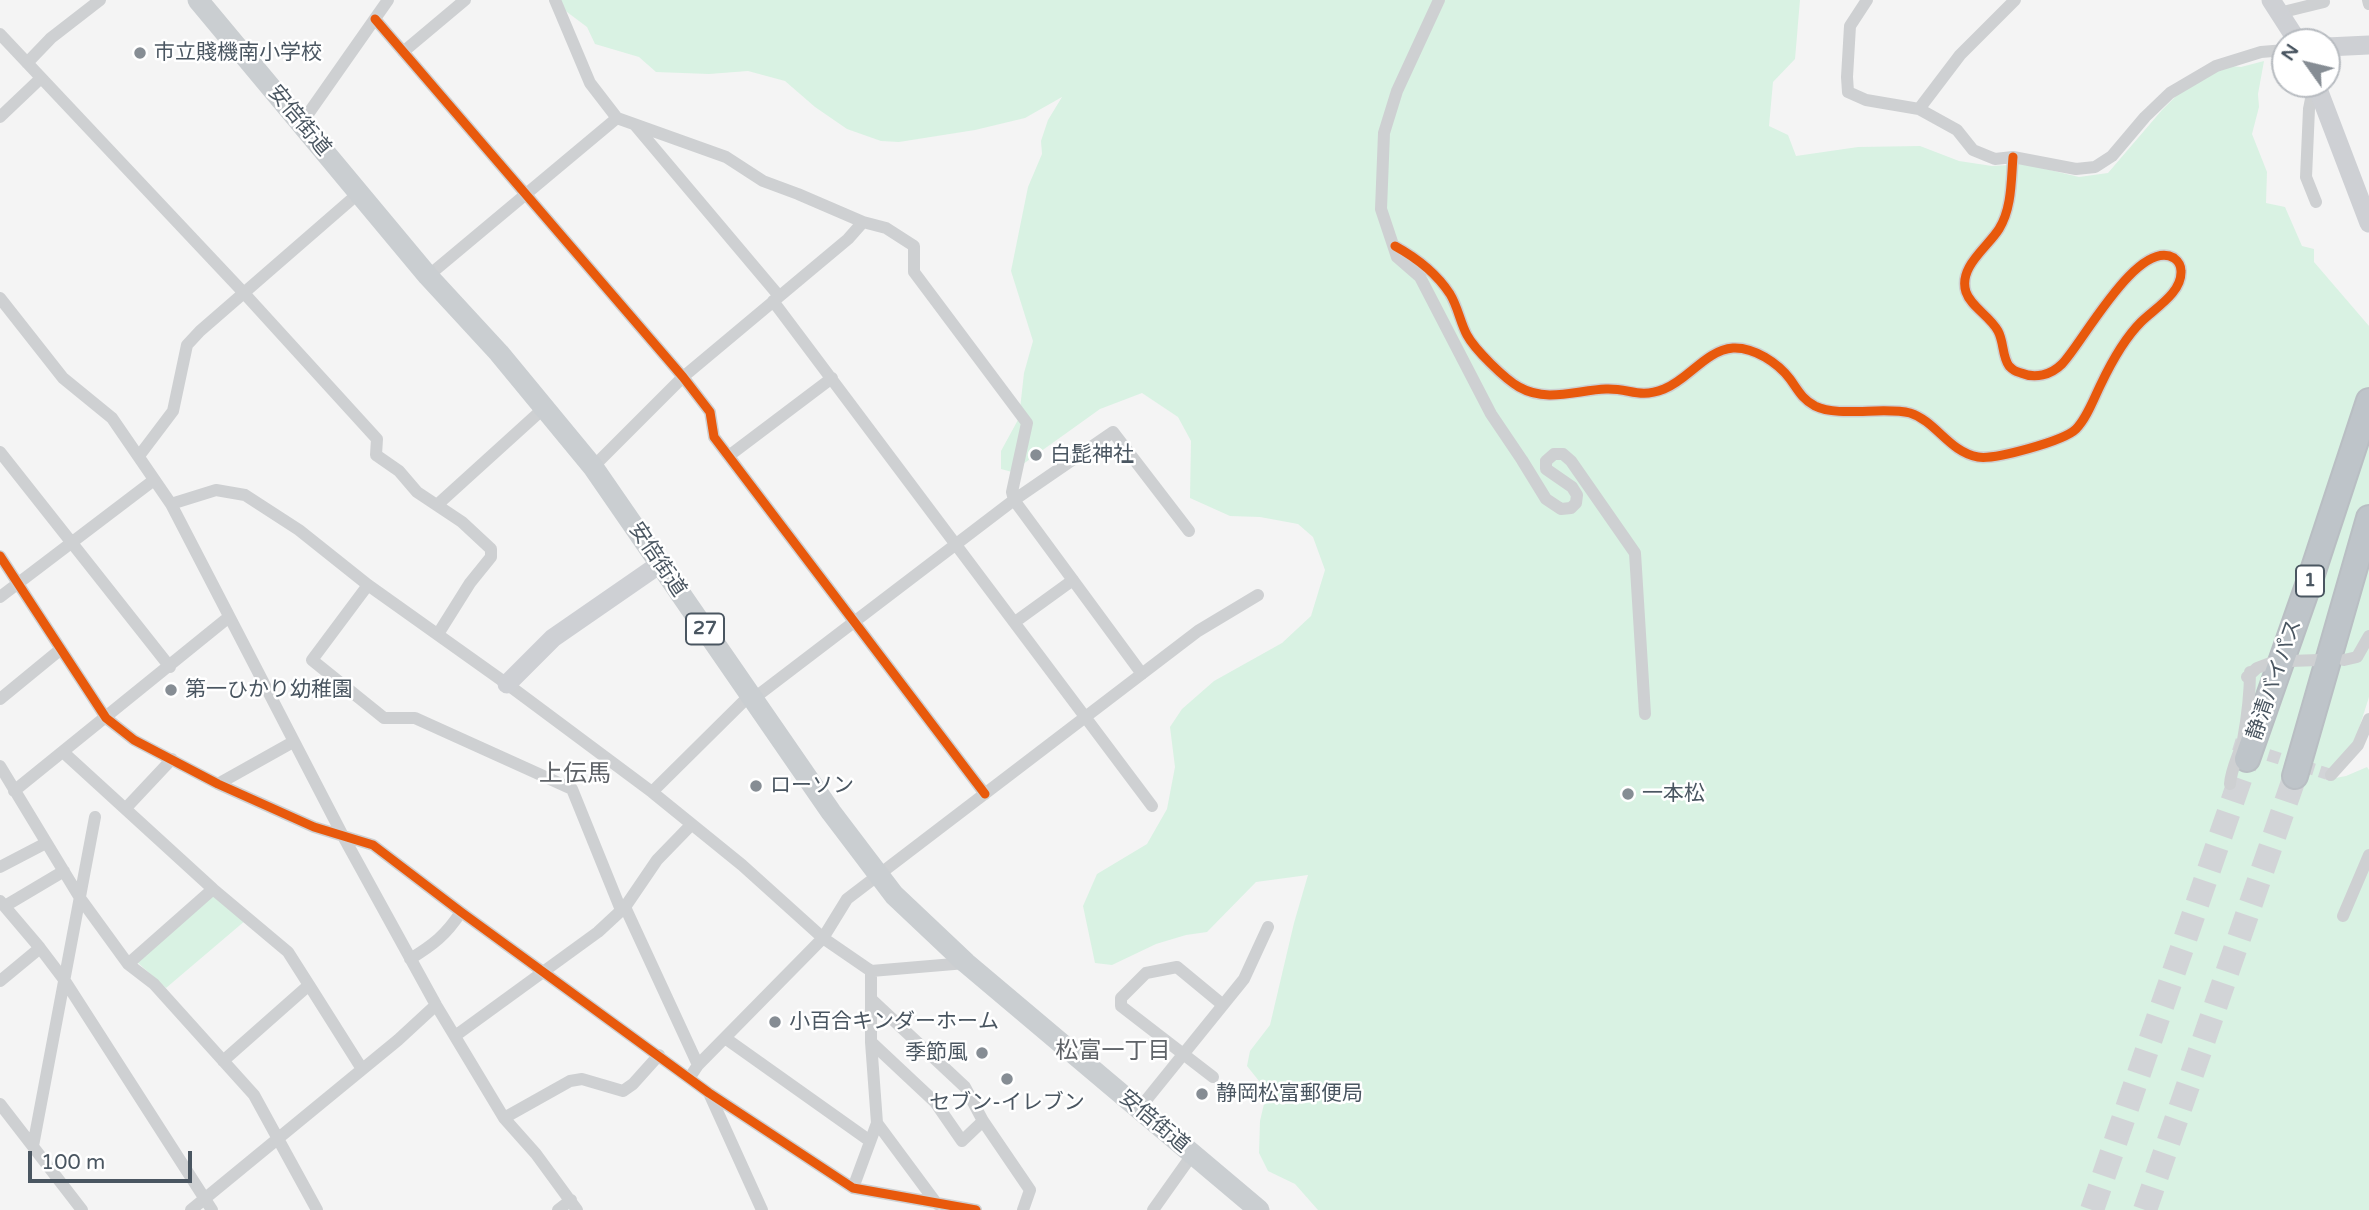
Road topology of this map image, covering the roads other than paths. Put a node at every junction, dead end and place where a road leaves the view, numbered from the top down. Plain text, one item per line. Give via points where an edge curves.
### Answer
1 (100, 0) edge
2 (198, 0) edge
3 (388, 0) edge
4 (465, 0) edge
5 (555, 0) edge
6 (1439, 0) edge
7 (1867, 0) edge
8 (2015, 0) edge
9 (2323, 0) edge
10 (2275, 6) edge
11 (375, 19) junction
12 (2289, 28) edge
13 (0, 34) edge
14 (2369, 45) edge
15 (2341, 46) edge
16 (2271, 51) edge
17 (403, 52) junction
18 (27, 63) junction
19 (41, 78) junction
20 (2312, 98) edge
21 (2320, 98) edge
22 (1919, 108) junction
23 (0, 117) edge
24 (617, 118) junction
25 (301, 124) junction
26 (634, 124) junction
27 (2013, 157) junction
28 (360, 192) junction
29 (526, 195) junction
30 (2316, 202) dead end
31 (863, 222) junction
32 (2369, 223) edge
33 (1395, 246) junction
34 (428, 276) junction
35 (243, 292) junction
36 (0, 298) edge
37 (776, 298) junction
38 (683, 377) junction
39 (832, 378) junction
40 (2369, 401) edge
41 (544, 408) junction
42 (0, 452) edge
43 (139, 456) junction
44 (730, 456) junction
45 (593, 467) junction
46 (154, 480) junction
47 (1014, 500) junction
48 (171, 505) junction
49 (437, 505) junction
50 (2369, 518) edge
51 (1189, 531) dead end
52 (72, 543) junction
53 (956, 544) junction
54 (0, 556) edge
55 (660, 564) junction
56 (1073, 580) junction
57 (19, 584) junction
58 (368, 585) junction
59 (1258, 595) dead end
60 (0, 597) edge
61 (229, 617) junction
62 (855, 621) junction
63 (1015, 622) junction
64 (438, 634) junction
65 (2369, 636) edge
66 (61, 649) junction
67 (2319, 660) dead end
68 (2344, 660) dead end
69 (2290, 661) dead end
70 (2270, 663) dead end
71 (170, 667) junction
72 (2250, 672) junction
73 (1142, 674) junction
74 (507, 684) junction
75 (751, 697) junction
76 (0, 699) edge
77 (1645, 715) dead end
78 (1086, 717) junction
79 (106, 718) junction
80 (2369, 719) edge
81 (293, 742) junction
82 (63, 752) junction
83 (2241, 752) joint
84 (172, 759) junction
85 (0, 766) edge
86 (2331, 775) dead end
87 (2295, 776) tunnel mouth
88 (2230, 784) dead end
89 (218, 785) junction
90 (14, 791) junction
91 (652, 792) junction
92 (985, 794) junction
93 (1152, 806) dead end
94 (126, 808) junction
95 (95, 817) dead end
96 (691, 825) junction
97 (343, 836) junction
98 (46, 843) junction
99 (2369, 855) edge
100 (0, 867) edge
101 (64, 871) junction
102 (877, 876) junction
103 (214, 889) junction
104 (80, 898) junction
105 (2, 903) edge
106 (623, 908) junction
107 (461, 912) junction
108 (2343, 916) dead end
109 (1268, 927) dead end
110 (824, 938) junction
111 (40, 948) junction
112 (410, 959) junction
113 (965, 963) junction
114 (128, 964) junction
115 (544, 971) junction
116 (871, 971) junction
117 (0, 981) edge
118 (65, 981) junction
119 (309, 985) junction
120 (872, 1000) junction
121 (436, 1005) junction
122 (1223, 1005) junction
123 (455, 1036) junction
124 (725, 1038) junction
125 (871, 1042) junction
126 (1184, 1054) junction
127 (659, 1055) junction
128 (223, 1061) junction
129 (698, 1065) junction
130 (362, 1069) junction
131 (690, 1077) junction
132 (1213, 1077) dead end
133 (709, 1093) junction
134 (0, 1104) edge
135 (1139, 1109) junction
136 (504, 1118) junction
137 (983, 1121) junction
138 (877, 1123) junction
139 (279, 1138) junction
140 (870, 1141) junction
141 (33, 1146) junction
142 (1192, 1155) junction
143 (853, 1188) junction
144 (205, 1198) junction
145 (937, 1203) junction
146 (574, 1205) edge
147 (82, 1210) edge
148 (191, 1210) edge
149 (212, 1210) edge
150 (317, 1210) edge
151 (558, 1210) edge
152 (762, 1210) edge
153 (976, 1210) edge
154 (1023, 1210) edge
155 (1153, 1210) edge
156 (1259, 1210) edge

1 - 18 street
2 - 25 main road, 安倍街道 / 27
3 - 11 street
4 - 17 street
5 - 24 street via 590,83
6 - 33 street via 1397,91 1384,133 1381,209
7 - 22 street via 1850,26 1848,92 1866,100
8 - 22 street via 1960,55
9 - 10 street
10 - 12 street
11 - 17 street
11 - 25 street
13 - 18 street
14 - 15 street
16 - 27 street via 2216,66 2170,93 2112,156 2095,167 2076,169
17 - 29 street
18 - 19 street
19 - 23 street
19 - 35 street
20 - 30 street via 2306,177
21 - 32 street
22 - 27 street via 1957,130 1973,149 1995,159
24 - 26 street
24 - 29 street
25 - 28 main road, 安倍街道 / 27
26 - 31 street via 726,156 763,181
26 - 37 street
27 - 33 street via 2008,205 2000,227 1967,270 1964,284 1967,297 1997,329 2012,369 2031,377 2061,365 2112,293 2158,255 2172,257 2181,271 2162,305 2141,322 2125,344 2076,429 2058,440 1982,458 1955,447 1913,414 1818,408 1800,396 1771,360 1746,350 1717,353 1668,388 1644,395 1609,388 1559,395 1521,388 1468,338 1451,295 1434,274
28 - 34 main road, 安倍街道 / 27
28 - 35 street
29 - 34 street
29 - 38 street
31 - 37 street
31 - 47 street via 886,228 914,246 914,272 1027,423
33 - 77 street via 1397,257 1420,277 1491,414 1546,499 1561,509 1576,503 1573,487 1546,469 1546,461 1563,454 1635,553
34 - 41 main road, 安倍街道 / 27
35 - 43 street via 187,345 173,411
35 - 49 street via 377,439 376,455
36 - 43 street via 63,378 112,418
37 - 38 street
37 - 39 street
38 - 44 street via 710,412 714,437
38 - 45 street
39 - 44 street
39 - 53 street
40 - 83 highway, 静清バイパス / 1 via 2311,578
41 - 45 main road, 安倍街道 / 27
41 - 49 street
42 - 52 street
43 - 46 street
44 - 62 street
45 - 55 main road, 安倍街道 / 27
46 - 48 street
46 - 52 street
47 - 51 street via 1113,432
47 - 53 street
47 - 56 street
48 - 58 street via 216,490 244,495 299,530
48 - 61 street
49 - 64 street via 491,549 491,557
50 - 87 highway, 静清バイパス / 1
52 - 57 street
52 - 71 street
53 - 62 street
53 - 63 street
54 - 57 street
55 - 74 street via 553,638
55 - 75 main road, 安倍街道 / 27
56 - 63 street
56 - 73 street
57 - 60 street
57 - 66 street
58 - 64 street
58 - 106 street via 312,660 384,718 415,718 572,789
59 - 73 street via 1198,631
61 - 71 street
61 - 81 street
62 - 75 street
62 - 92 street
63 - 78 street
64 - 74 street
65 - 68 street via 2357,657
66 - 76 street
66 - 79 street
67 - 69 street
70 - 72 street
71 - 79 street
72 - 83 street via 2245,680
72 - 88 street via 2243,740
73 - 78 street
74 - 91 street
75 - 91 street
75 - 102 main road, 安倍街道 / 27
78 - 92 street
78 - 93 street
79 - 82 street
79 - 84 street via 134,740
80 - 86 street via 2358,745
81 - 89 street
81 - 97 street
82 - 90 street
82 - 94 street
84 - 89 street
84 - 94 street
85 - 90 street
89 - 97 street
90 - 98 street
91 - 96 street
92 - 102 street
94 - 103 street
95 - 104 street
96 - 106 street via 657,860
96 - 110 street
97 - 107 street via 373,845
97 - 112 street
98 - 100 street
98 - 101 street
99 - 108 street
101 - 104 street
101 - 105 street
102 - 110 street via 847,899
102 - 113 main road, 安倍街道 / 27
103 - 114 street
103 - 119 street via 288,952
104 - 114 street
104 - 118 street
105 - 111 street
106 - 115 street
106 - 129 street
107 - 112 street via 432,946
107 - 115 street
109 - 122 street via 1244,979
110 - 116 street
110 - 124 street
111 - 117 street
111 - 118 street
112 - 121 street
113 - 116 street
113 - 135 main road, 安倍街道 / 27
114 - 128 street via 154,984
115 - 123 street
115 - 127 street
116 - 120 street
118 - 141 street
118 - 144 street
119 - 128 street
119 - 130 street
120 - 125 street
120 - 137 street via 965,1087
121 - 123 street
121 - 130 street
122 - 126 street
122 - 126 street via 1177,967 1146,973 1121,998 1121,1006
123 - 136 street
124 - 129 street
124 - 140 street
125 - 137 street via 935,1102 962,1140
125 - 138 street
126 - 132 street
126 - 135 street
127 - 131 street
127 - 136 street via 623,1091 582,1079 570,1081
128 - 139 street via 254,1095
129 - 131 street
130 - 139 street
131 - 133 street
133 - 143 street
133 - 152 street
134 - 141 street
135 - 142 main road, 安倍街道 / 27
136 - 146 street
137 - 154 street via 1030,1190
138 - 140 street
138 - 145 street
139 - 144 street
139 - 150 street
140 - 143 street
141 - 147 street
142 - 155 street
142 - 156 main road, 安倍街道 / 27
143 - 145 street
144 - 148 street
144 - 149 street
145 - 153 street
146 - 151 street

